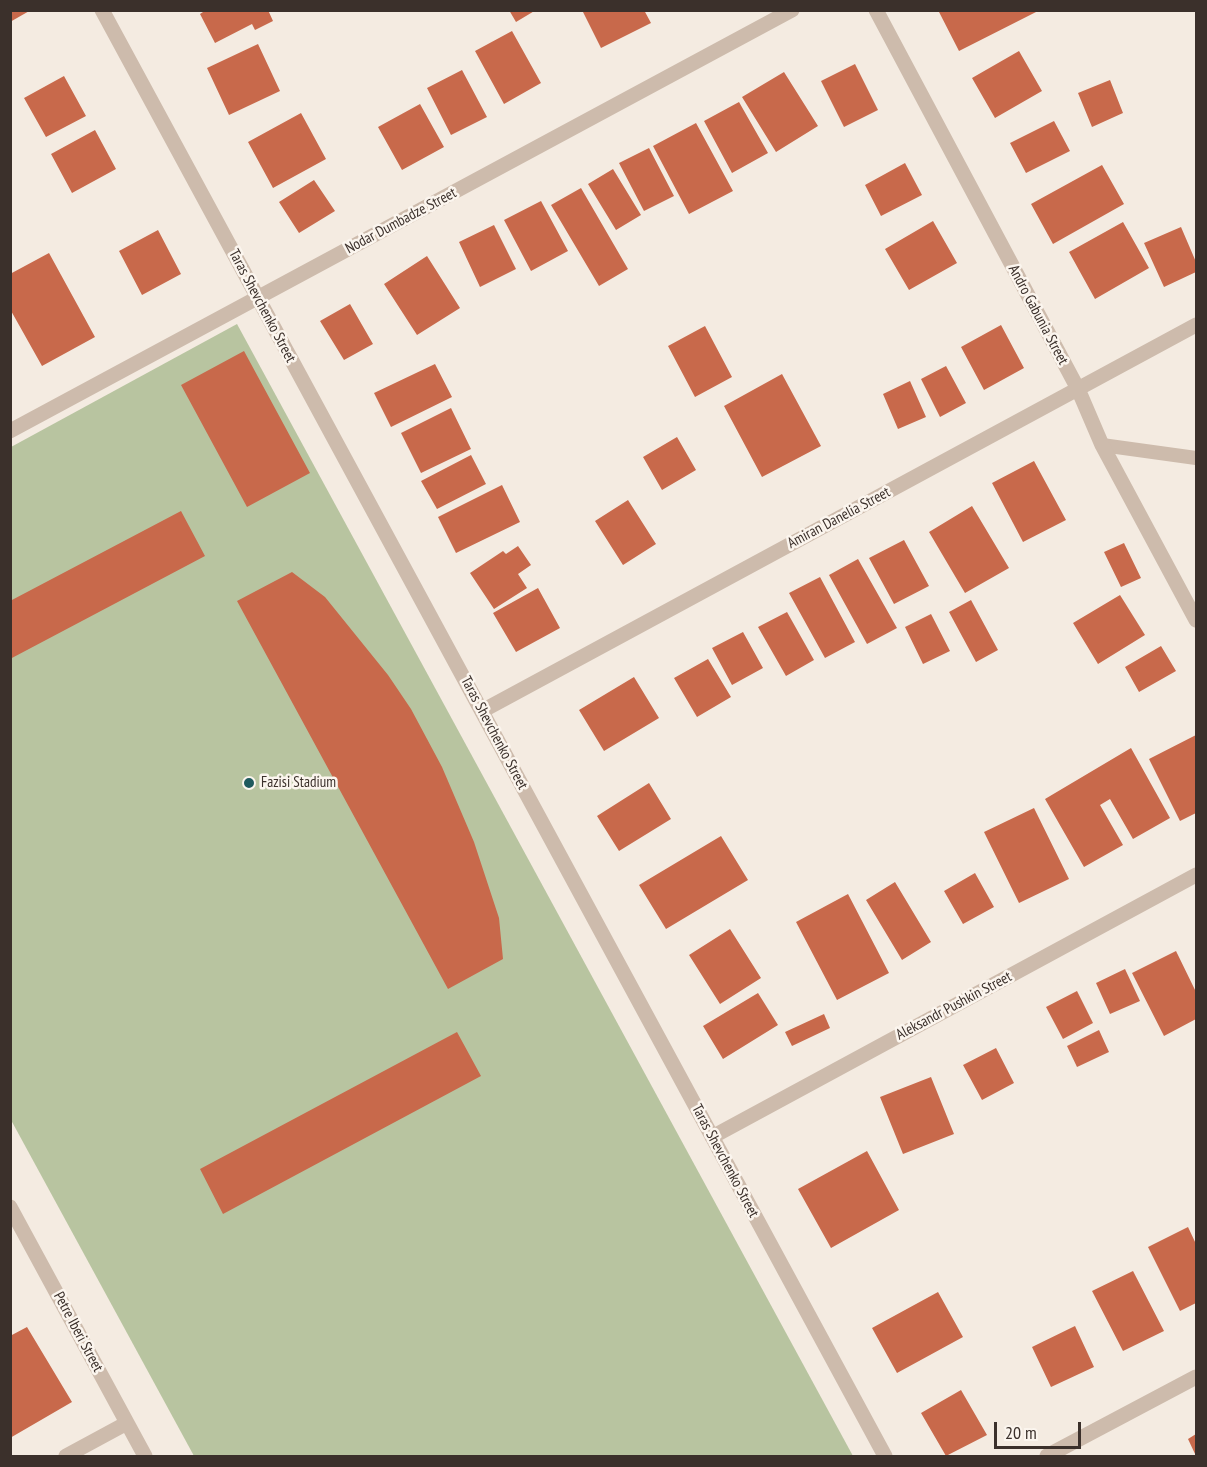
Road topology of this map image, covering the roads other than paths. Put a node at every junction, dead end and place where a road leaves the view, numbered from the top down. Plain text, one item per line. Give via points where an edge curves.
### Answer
1 (102, 10) edge
2 (792, 10) edge
3 (876, 10) edge
4 (257, 299) junction
5 (1197, 325) edge
6 (1078, 390) junction
7 (10, 431) edge
8 (1102, 445) junction
9 (1197, 458) edge
10 (1197, 620) edge
11 (482, 711) junction
12 (1197, 875) edge
13 (712, 1137) junction
14 (10, 1207) edge
15 (1197, 1377) edge
16 (127, 1423) junction
17 (66, 1456) edge
18 (145, 1456) edge
19 (885, 1456) edge
20 (1047, 1456) edge

1 - 4 street, Taras Shevchenko Street
2 - 4 street, Nodar Dumbadze Street
3 - 6 street, Andro Gabunia Street
4 - 7 street, Nodar Dumbadze Street
4 - 11 street, Taras Shevchenko Street
5 - 6 street, Amiran Danelia Street
6 - 8 street, Andro Gabunia Street
6 - 11 street, Amiran Danelia Street
8 - 9 lane
8 - 10 street, Andro Gabunia Street
11 - 13 street, Taras Shevchenko Street
12 - 13 street, Aleksandr Pushkin Street
13 - 19 street, Taras Shevchenko Street
14 - 16 street, Petre Iberi Street
15 - 20 street
16 - 17 street
16 - 18 street, Petre Iberi Street

